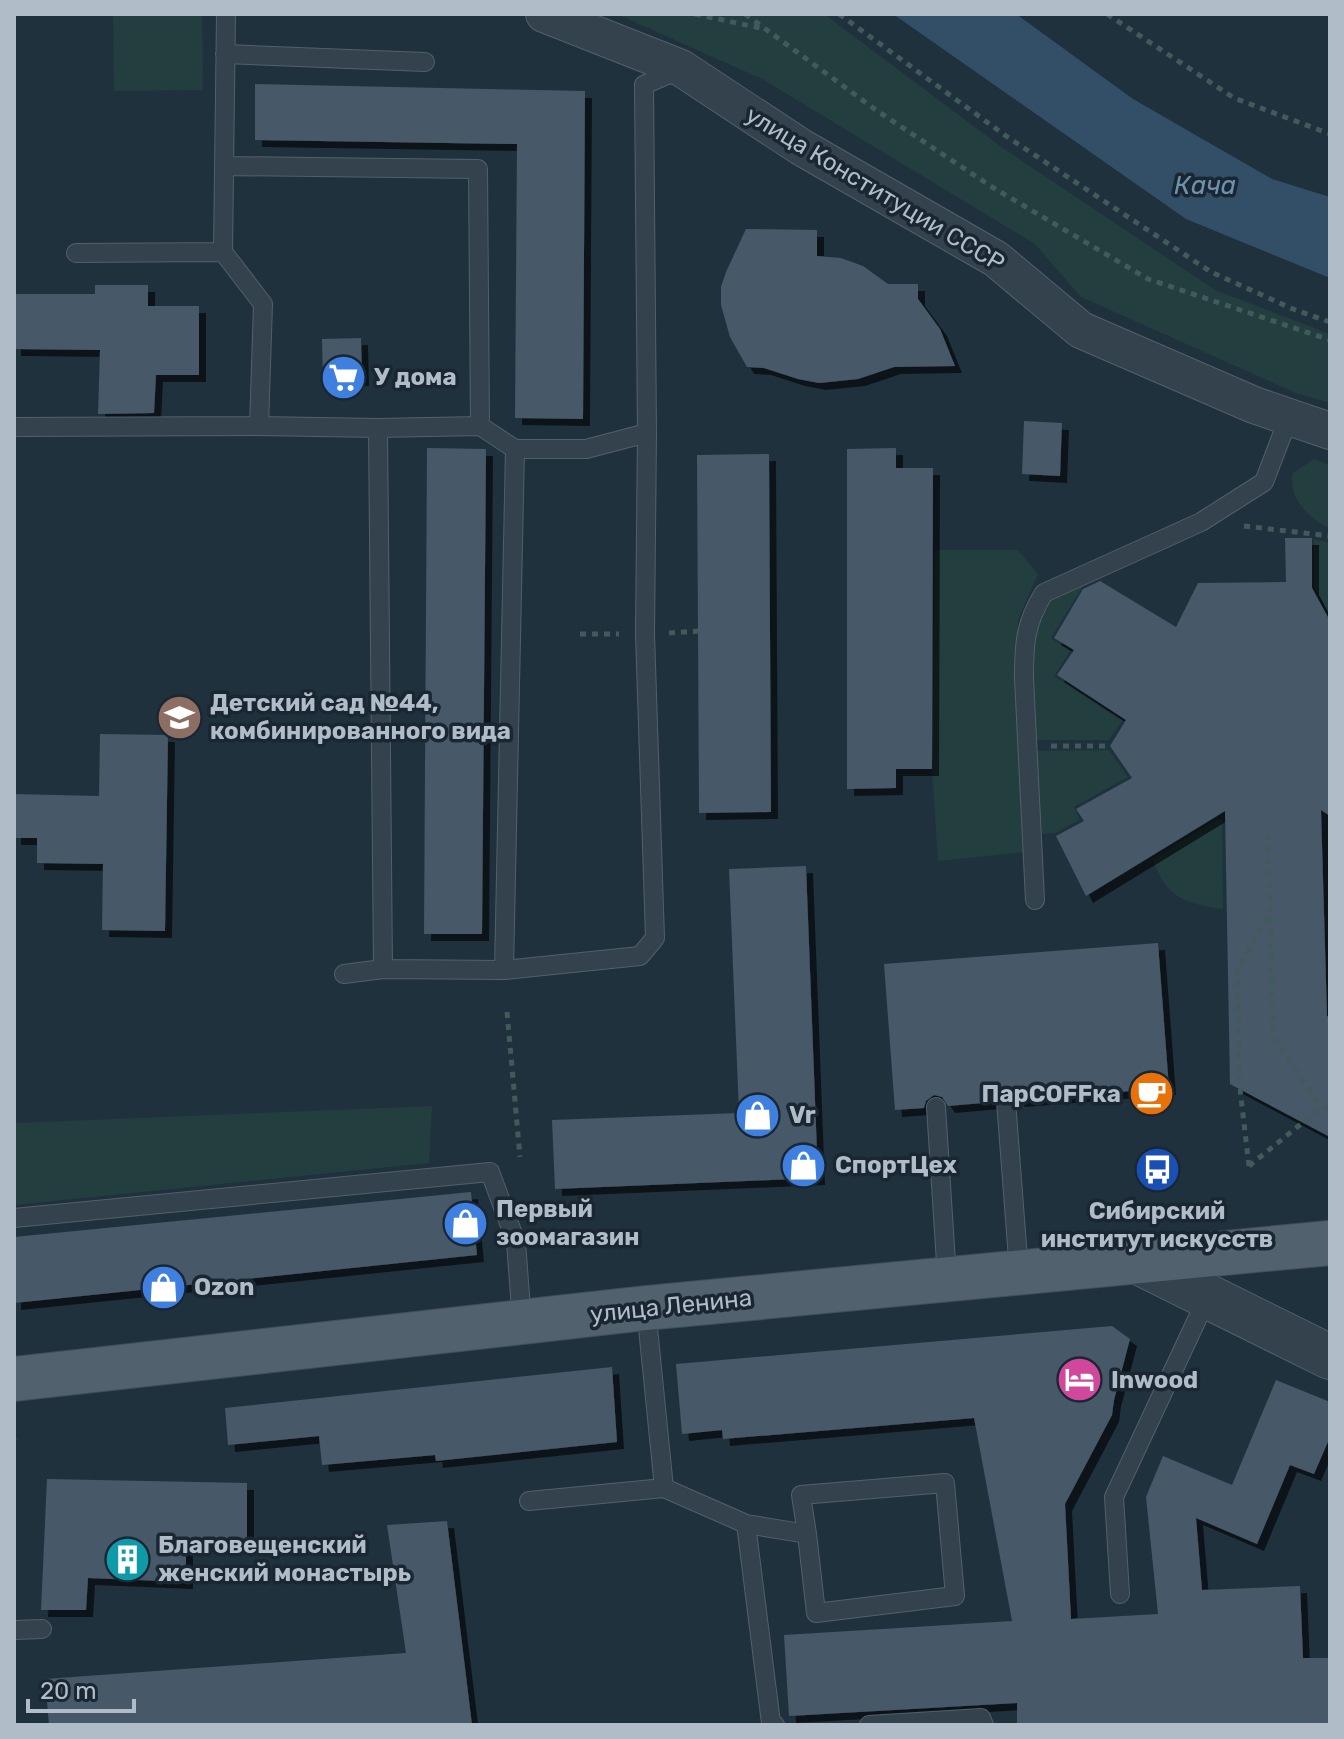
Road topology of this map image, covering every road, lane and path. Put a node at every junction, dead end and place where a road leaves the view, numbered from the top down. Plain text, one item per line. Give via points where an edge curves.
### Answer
1 (226, 14) edge
2 (544, 14) edge
3 (695, 14) edge
4 (745, 14) edge
5 (839, 14) edge
6 (1107, 14) edge
7 (765, 29) junction
8 (225, 54) junction
9 (425, 62) dead end
10 (681, 68) junction
11 (1330, 134) edge
12 (224, 166) junction
13 (223, 252) junction
14 (76, 253) dead end
15 (1330, 322) edge
16 (1330, 340) edge
17 (1289, 417) junction
18 (259, 426) junction
19 (480, 426) junction
20 (14, 427) edge
21 (378, 428) junction
22 (1330, 431) edge
23 (647, 433) junction
24 (515, 449) junction
25 (1201, 522) junction
26 (1330, 536) edge
27 (1110, 746) dead end
28 (1026, 747) junction
29 (1268, 834) dead end
30 (1035, 900) dead end
31 (1270, 912) junction
32 (383, 969) junction
33 (504, 970) junction
34 (344, 974) dead end
35 (507, 1012) dead end
36 (1006, 1101) dead end
37 (936, 1107) dead end
38 (1322, 1107) junction
39 (1330, 1108) edge
40 (520, 1157) dead end
41 (14, 1218) edge
42 (1330, 1243) edge
43 (1134, 1260) junction
44 (1019, 1272) junction
45 (947, 1278) junction
46 (1208, 1296) junction
47 (646, 1308) junction
48 (522, 1322) junction
49 (1330, 1357) edge
50 (14, 1379) edge
51 (664, 1488) junction
52 (529, 1501) dead end
53 (746, 1524) junction
54 (807, 1534) junction
55 (1120, 1594) dead end
56 (42, 1629) dead end
57 (14, 1630) edge
58 (775, 1725) edge
59 (869, 1725) edge
60 (984, 1725) edge

1 - 8 lane
2 - 10 street, улица Конституции СССР
3 - 7 path
4 - 7 path
5 - 15 path via 1006,136 1211,272
6 - 11 path via 1234,98
7 - 16 path via 992,187 1148,279
8 - 9 lane
8 - 12 lane
10 - 17 street, улица Конституции СССР via 801,147 996,259 1081,330
10 - 23 lane via 644,85
12 - 13 lane
12 - 19 lane via 478,169
13 - 14 lane
13 - 18 lane via 263,304
17 - 22 street, улица Конституции СССР
17 - 25 lane via 1264,482
18 - 20 lane
18 - 21 lane
19 - 21 lane
19 - 24 lane
21 - 32 lane
23 - 24 lane via 586,449
23 - 33 lane via 645,634 655,938 640,956
24 - 33 lane
25 - 26 path
25 - 28 lane via 1044,593 1030,614 1024,645
27 - 28 path
28 - 30 lane
29 - 31 path
31 - 38 path via 1273,1037
31 - 38 path via 1237,971 1240,1089 1249,1166
32 - 33 lane
32 - 34 lane
35 - 40 path
36 - 44 lane
37 - 45 lane
38 - 39 path
41 - 48 lane via 490,1172 516,1242
42 - 43 main road, улица Ленина
43 - 44 main road, улица Ленина
43 - 46 street
44 - 45 main road, улица Ленина
45 - 47 main road, улица Ленина
46 - 49 street
46 - 55 lane via 1114,1497
47 - 48 main road, улица Ленина
47 - 51 lane
48 - 50 main road, улица Ленина
51 - 52 lane
51 - 53 lane
53 - 54 lane
53 - 58 lane
54 - 54 lane via 801,1495 945,1483 955,1596 816,1613
56 - 57 lane
59 - 60 lane via 981,1718

